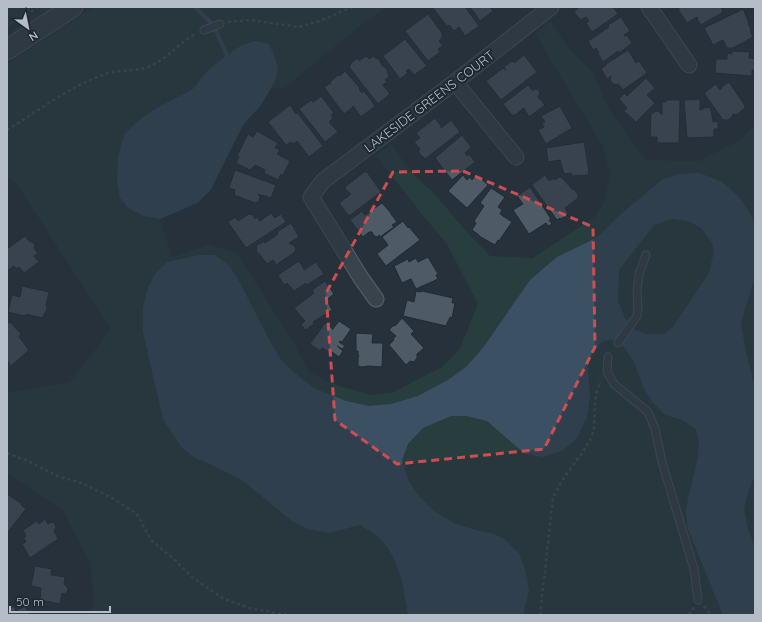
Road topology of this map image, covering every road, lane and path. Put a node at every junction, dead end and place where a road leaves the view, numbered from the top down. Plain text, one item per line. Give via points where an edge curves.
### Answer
1 (73, 7) edge
2 (352, 7) edge
3 (551, 7) edge
4 (649, 7) edge
5 (220, 24) joint
6 (204, 30) joint
7 (7, 50) edge
8 (689, 65) dead end
9 (455, 82) junction
10 (7, 130) edge
11 (516, 157) dead end
12 (646, 255) dead end
13 (376, 299) dead end
14 (618, 343) dead end
15 (608, 357) joint
16 (7, 453) edge
17 (698, 600) dead end
18 (288, 615) edge
19 (540, 615) edge

1 - 7 street
2 - 5 path via 299,27 250,20
3 - 9 street, LAKESIDE GREENS COURT
4 - 8 street
5 - 6 lane
6 - 10 path via 148,67 105,74 88,80
9 - 11 street
9 - 13 street, LAKESIDE GREENS COURT via 323,181 311,197
12 - 14 lane via 639,274 637,316
15 - 17 lane via 607,372 614,384 648,412 655,429 662,462 694,569
15 - 19 path via 595,400 592,437 556,489 553,498
16 - 18 path via 114,498 136,514 151,540 192,577 222,598 249,608

